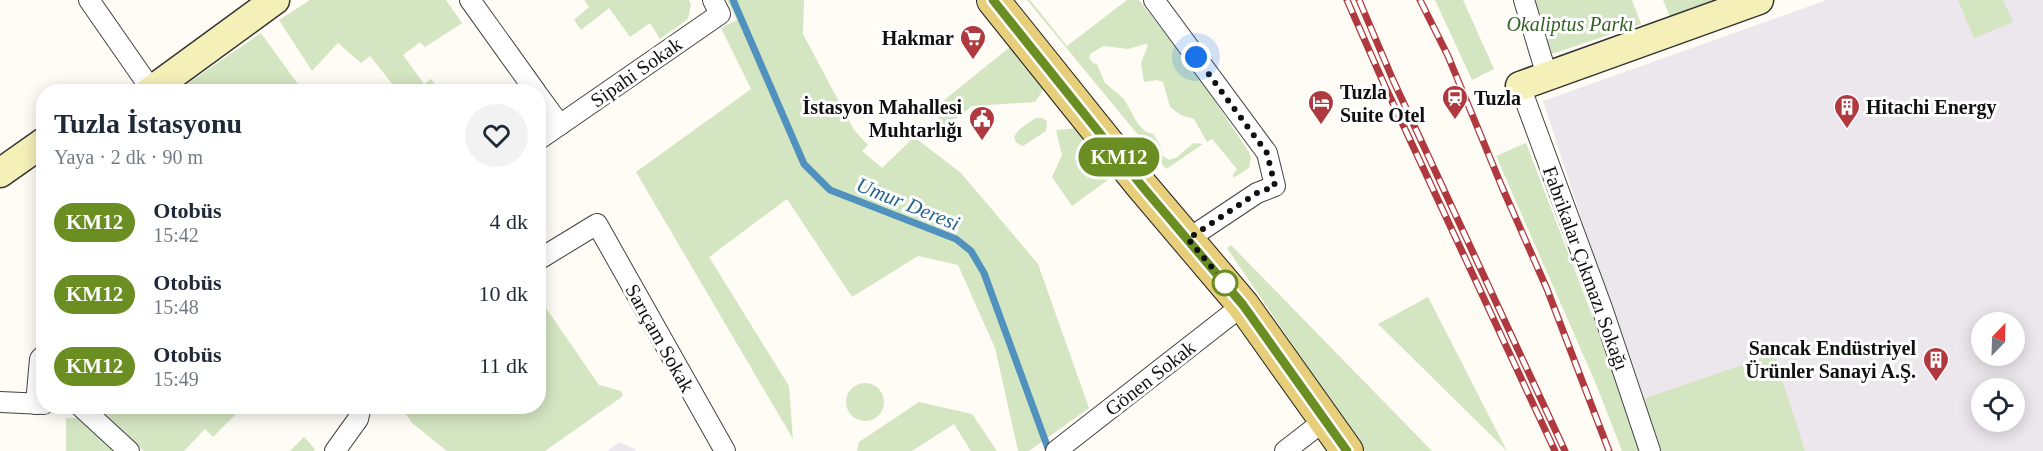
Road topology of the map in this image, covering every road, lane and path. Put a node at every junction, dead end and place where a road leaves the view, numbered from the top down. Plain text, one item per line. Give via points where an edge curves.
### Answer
1 (89, 0) edge
2 (470, 0) edge
3 (713, 0) edge
4 (993, 0) edge
5 (1154, 0) edge
6 (1524, 0) edge
7 (1759, 0) edge
8 (266, 2) edge
9 (1547, 76) junction
10 (147, 84) edge
11 (161, 84) edge
12 (531, 84) edge
13 (1520, 86) joint
14 (546, 106) edge
15 (560, 125) junction
16 (546, 135) edge
17 (36, 148) edge
18 (0, 173) edge
19 (1188, 239) junction
20 (546, 255) edge
21 (1243, 305) junction
22 (0, 402) edge
23 (36, 404) edge
24 (89, 414) edge
25 (359, 414) edge
26 (1325, 420) junction
27 (1058, 450) edge
28 (129, 451) edge
29 (335, 451) edge
30 (725, 451) edge
31 (1285, 451) edge
32 (1347, 451) edge
33 (1650, 451) edge

1 - 10 street
2 - 12 street
3 - 15 street, Sipahi Sokak via 720,14
4 - 19 main road
5 - 19 street via 1267,153 1275,186 1257,193
6 - 9 street
7 - 9 street
8 - 11 street
9 - 13 street
13 - 33 street, Fabrikalar Çıkmazı Sokağı
14 - 15 street
15 - 16 street, Sipahi Sokak
17 - 18 street
19 - 21 main road
20 - 30 street, Sarıçam Sokak via 597,224
21 - 26 main road
21 - 27 street, Gönen Sokak
22 - 23 street
24 - 28 street
25 - 29 street
26 - 31 street
26 - 32 main road

